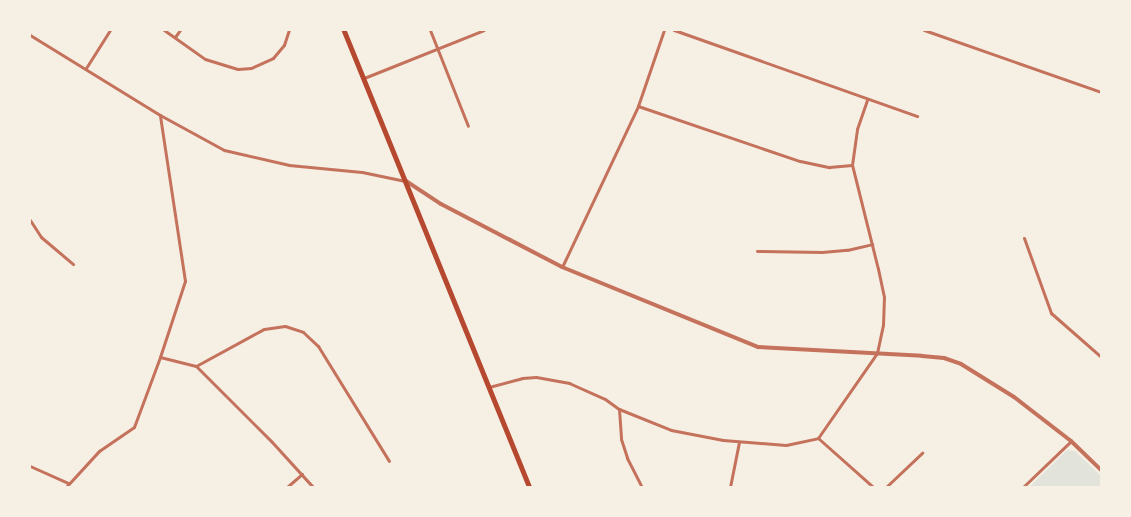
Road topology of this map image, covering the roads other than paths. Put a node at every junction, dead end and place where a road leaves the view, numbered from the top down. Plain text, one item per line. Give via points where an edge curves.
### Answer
1 (110, 30) edge
2 (164, 30) edge
3 (180, 30) edge
4 (288, 30) edge
5 (344, 30) edge
6 (430, 30) edge
7 (484, 30) edge
8 (664, 30) edge
9 (674, 30) edge
10 (924, 30) edge
11 (30, 35) edge
12 (175, 38) junction
13 (436, 48) junction
14 (86, 68) junction
15 (363, 78) junction
16 (1101, 92) edge
17 (867, 100) junction
18 (638, 106) junction
19 (160, 115) junction
20 (917, 116) dead end
21 (468, 126) dead end
22 (852, 164) junction
23 (405, 180) junction
24 (30, 220) edge
25 (1024, 238) dead end
26 (872, 244) junction
27 (757, 251) dead end
28 (73, 264) dead end
29 (562, 267) junction
30 (878, 353) junction
31 (160, 357) junction
32 (1101, 357) edge
33 (196, 366) junction
34 (489, 387) junction
35 (619, 409) junction
36 (818, 438) junction
37 (1071, 441) junction
38 (739, 442) junction
39 (922, 453) dead end
40 (389, 461) dead end
41 (30, 466) edge
42 (1101, 470) edge
43 (302, 474) junction
44 (67, 485) edge
45 (288, 487) edge
46 (313, 487) edge
47 (530, 487) edge
48 (642, 487) edge
49 (730, 487) edge
50 (873, 487) edge
51 (886, 487) edge
52 (1023, 487) edge

1 - 14 street
2 - 12 street
3 - 12 street
4 - 12 street via 284,45 273,58 251,68 220,65
5 - 15 main road
6 - 13 street
7 - 13 street
8 - 18 street
9 - 17 street
10 - 16 street
11 - 14 street
13 - 15 street
13 - 21 street
14 - 19 street
15 - 23 main road
17 - 20 street
17 - 22 street via 857,128
18 - 22 street via 800,161 828,167
18 - 29 street
19 - 23 street via 224,150 289,165
19 - 31 street via 185,281
22 - 26 street
23 - 29 street via 441,204
23 - 34 main road
24 - 28 street via 41,237
25 - 32 street via 1051,313
26 - 27 street via 822,252
26 - 30 street via 884,297
29 - 30 street via 758,347
30 - 36 street
30 - 37 street via 944,358 961,364 1014,397
31 - 33 street
31 - 44 street via 134,427 99,451
33 - 40 street via 264,328 285,326 303,332 318,346
33 - 43 street
34 - 35 street via 522,378 550,379 588,391
34 - 47 main road
35 - 38 street via 671,430
35 - 48 street via 621,439
36 - 38 street via 786,444
36 - 50 street
37 - 42 street
37 - 52 street
38 - 49 street
39 - 51 street
41 - 44 street
43 - 45 street
43 - 46 street

